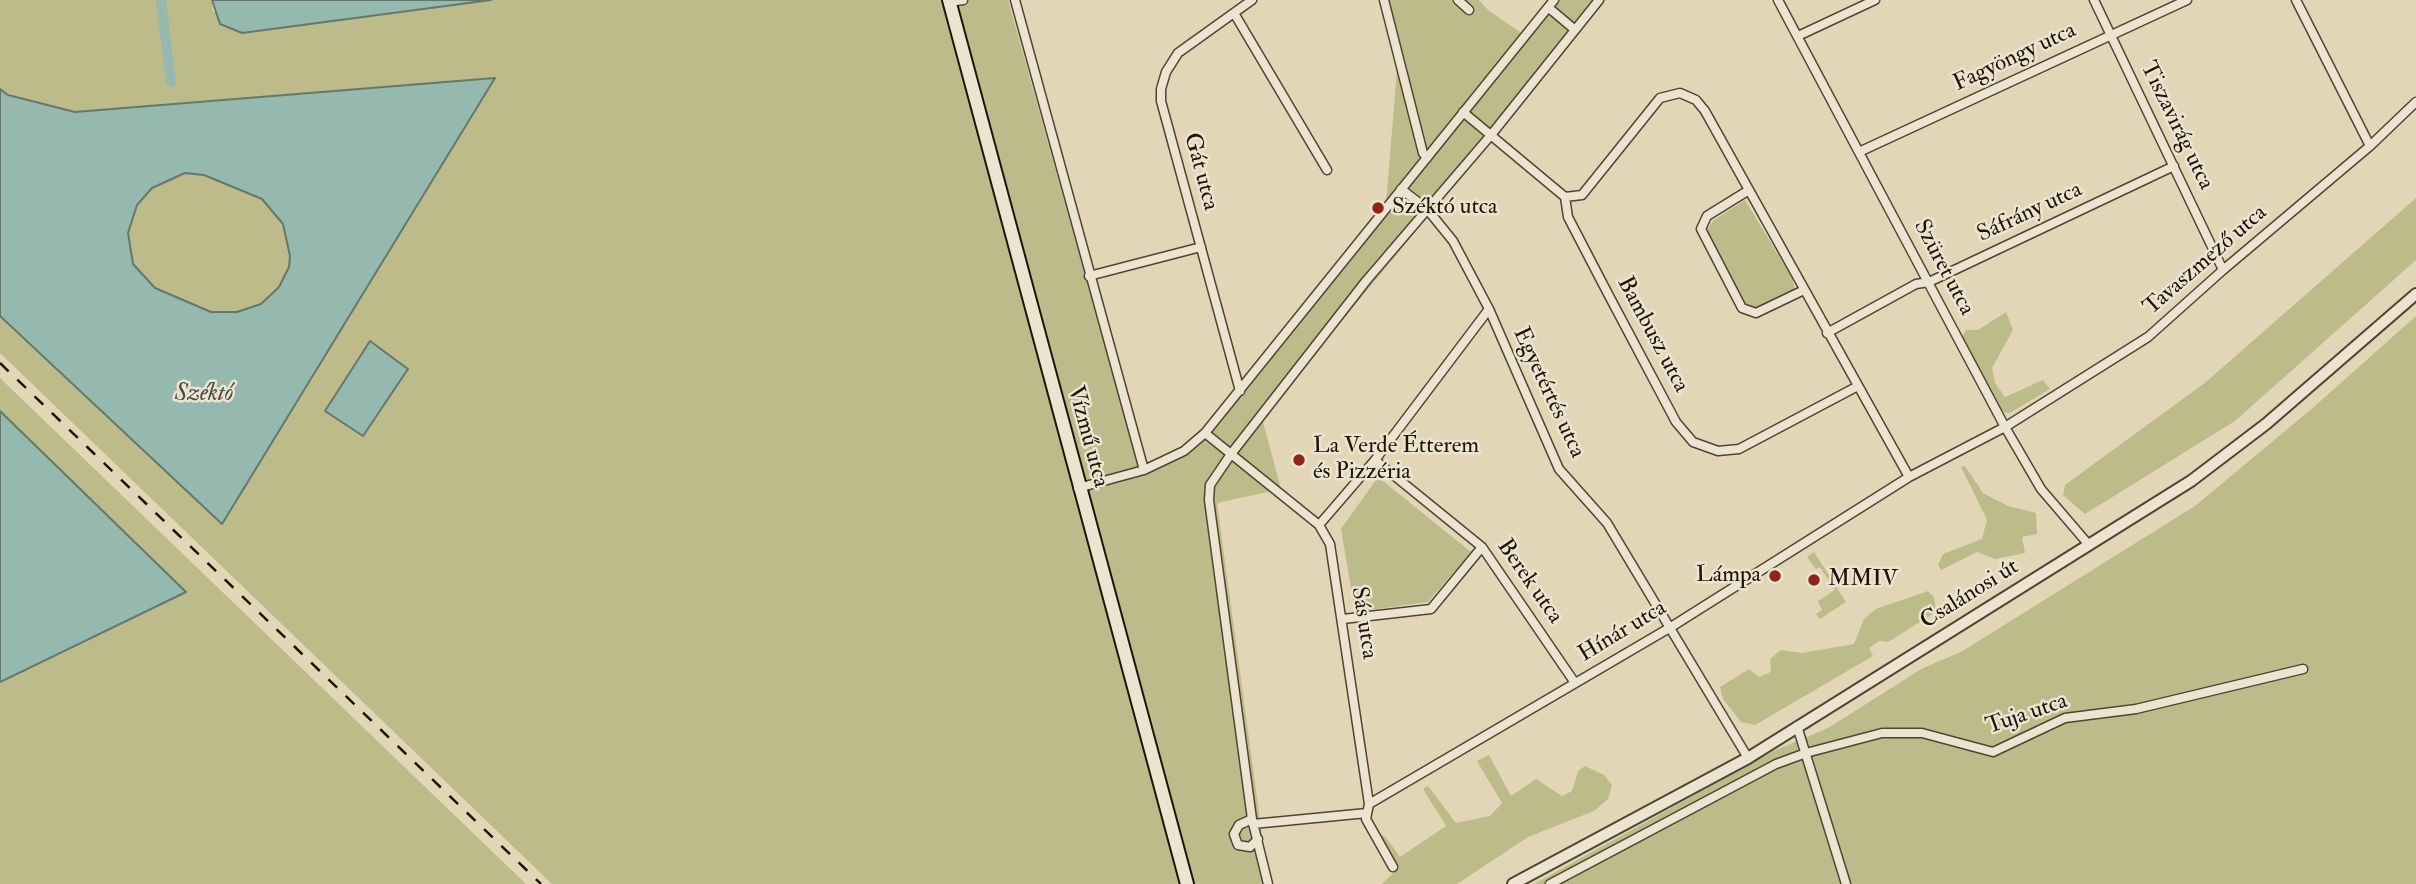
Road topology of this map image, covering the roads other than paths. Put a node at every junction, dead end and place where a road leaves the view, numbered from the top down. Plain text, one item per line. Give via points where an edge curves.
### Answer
1 (1015, 0) edge
2 (1252, 0) edge
3 (1384, 0) edge
4 (1458, 0) edge
5 (1599, 0) edge
6 (1777, 0) edge
7 (1875, 0) edge
8 (2094, 0) edge
9 (2187, 0) edge
10 (2296, 0) edge
11 (954, 1) edge
12 (1551, 4) edge
13 (1469, 10) dead end
14 (1234, 13) junction
15 (1574, 29) junction
16 (2111, 34) junction
17 (1798, 36) junction
18 (2416, 102) edge
19 (1464, 112) junction
20 (1490, 135) junction
21 (2370, 146) junction
22 (1859, 152) junction
23 (1427, 158) junction
24 (2174, 166) junction
25 (1327, 170) dead end
26 (1401, 190) junction
27 (1749, 190) junction
28 (1565, 197) junction
29 (1427, 209) junction
30 (1201, 247) junction
31 (2223, 270) junction
32 (1089, 276) junction
33 (1930, 282) junction
34 (1804, 290) junction
35 (2416, 294) edge
36 (1489, 309) junction
37 (1827, 333) junction
38 (1858, 386) junction
39 (1240, 391) junction
40 (2005, 427) junction
41 (1205, 433) junction
42 (1231, 454) junction
43 (1375, 460) junction
44 (1144, 470) junction
45 (1909, 477) junction
46 (1078, 488) junction
47 (1319, 525) junction
48 (2089, 545) junction
49 (1482, 547) junction
50 (1343, 619) junction
51 (1671, 627) junction
52 (2304, 669) dead end
53 (1575, 683) junction
54 (1797, 726) junction
55 (1806, 753) junction
56 (1748, 758) junction
57 (1368, 809) junction
58 (1253, 822) junction
59 (1258, 839) junction
60 (1393, 867) dead end
61 (1187, 884) edge
62 (1268, 884) edge
63 (1513, 884) edge
64 (1550, 884) edge
65 (1846, 884) edge

1 - 32 street, Vízmű utca
2 - 14 street, Gát utca
3 - 23 street
4 - 13 street
5 - 15 street
6 - 17 street, Szüret utca
7 - 17 street
8 - 16 street, Tiszavirág utca
9 - 16 street, Fagyöngy utca
10 - 21 street
11 - 46 main road, Vízmű utca
12 - 15 street
12 - 19 street
14 - 25 street
14 - 30 street, Gát utca via 1178,53 1161,89
15 - 20 street
16 - 22 street, Fagyöngy utca
16 - 24 street, Tiszavirág utca
17 - 22 street, Szüret utca
18 - 21 street, Tavaszmező utca
19 - 20 street
19 - 23 street
20 - 28 street
20 - 29 street
21 - 31 street, Tavaszmező utca
22 - 33 street, Szüret utca
23 - 26 street
24 - 31 street, Tiszavirág utca
24 - 33 street, Sáfrány utca
26 - 29 street, Egyetértés utca
26 - 39 street
27 - 28 street via 1701,105 1690,96 1674,93 1660,98 1581,195
27 - 34 street
27 - 34 street via 1707,216 1701,229 1742,308 1756,313
28 - 38 street, Bambusz utca via 1568,217 1607,292 1676,422 1693,442 1718,451 1739,449
29 - 36 street, Egyetértés utca via 1452,241
29 - 42 street
30 - 32 street
30 - 39 street, Gát utca
31 - 40 street, Tavaszmező utca via 2148,337
32 - 44 street, Vízmű utca
33 - 37 street, Sáfrány utca via 1916,284
33 - 40 street, Szüret utca
34 - 37 street
35 - 48 street, Csalánosi út via 2266,424 2191,481
36 - 43 street
36 - 51 street, Egyetértés utca via 1559,469 1607,523
37 - 38 street
38 - 45 street
39 - 41 street
40 - 45 street, Hínár utca
40 - 48 street, Szüret utca via 2040,489
41 - 42 street, Sás utca
41 - 44 street via 1184,451
42 - 47 street, Sás utca
42 - 58 street via 1213,477 1209,500
43 - 47 street
43 - 49 street, Berek utca
44 - 46 street
45 - 51 street, Hínár utca
46 - 61 main road, Vízmű utca
47 - 50 street, Sás utca via 1330,544
48 - 54 street, Csalánosi út
49 - 50 street via 1431,609
49 - 53 street, Berek utca
50 - 57 street, Sás utca
51 - 53 street, Hínár utca
51 - 56 street, Egyetértés utca
52 - 55 street, Tuja utca via 2136,709 2064,718 1993,752 1922,733 1882,733
53 - 57 street, Hínár utca
54 - 55 street
54 - 56 street, Csalánosi út
55 - 64 street, Tuja utca via 1776,764
55 - 65 street
56 - 63 street, Csalánosi út
57 - 58 street
57 - 60 street, Sás utca via 1366,819
58 - 59 street
58 - 59 street via 1239,825 1234,834 1244,847
59 - 62 street

